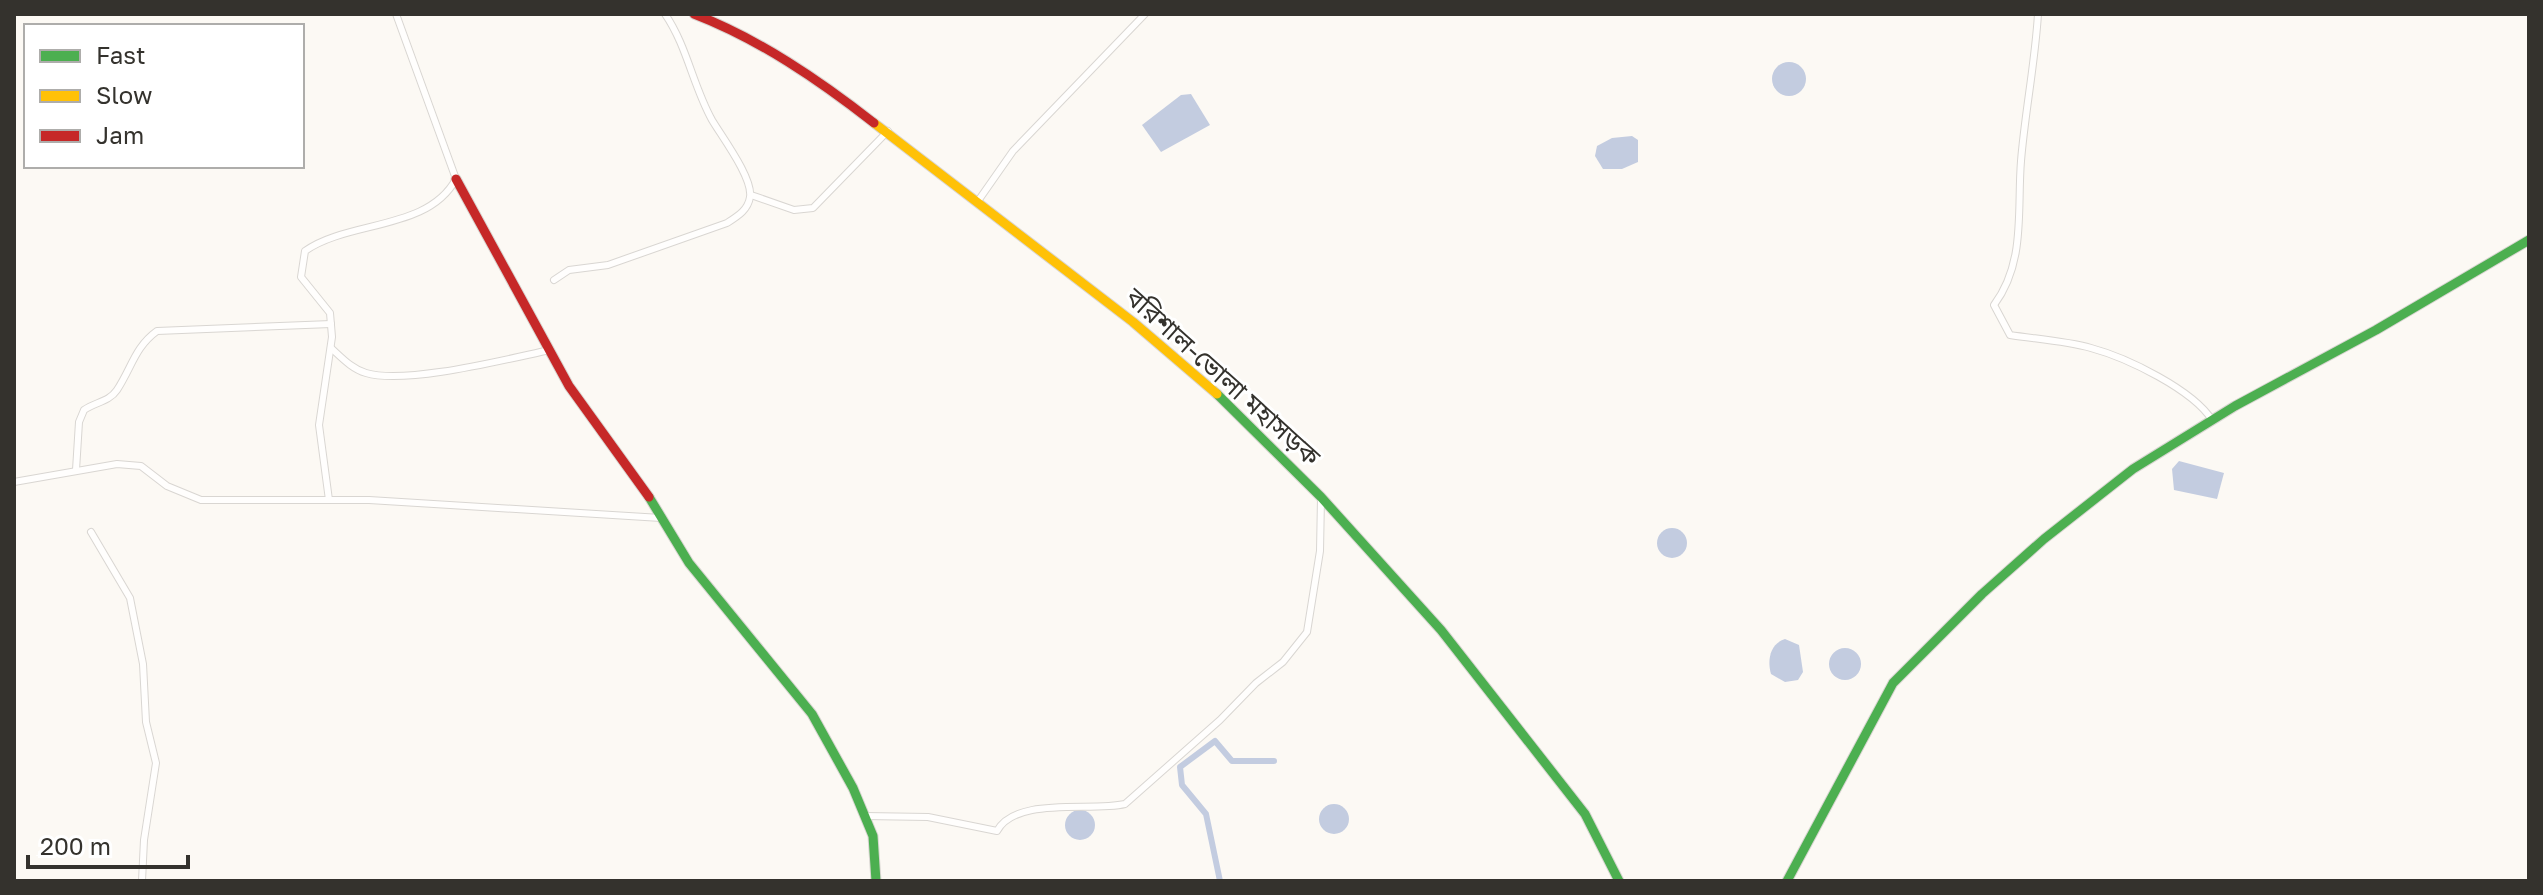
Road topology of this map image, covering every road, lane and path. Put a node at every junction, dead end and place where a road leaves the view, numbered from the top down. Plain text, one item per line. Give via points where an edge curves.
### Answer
1 (396, 14) edge
2 (665, 14) edge
3 (694, 14) edge
4 (1145, 14) edge
5 (2038, 14) edge
6 (888, 131) junction
7 (456, 179) junction
8 (751, 195) junction
9 (978, 201) junction
10 (2529, 240) edge
11 (554, 280) dead end
12 (331, 324) junction
13 (331, 348) junction
14 (550, 350) junction
15 (2212, 420) junction
16 (76, 470) junction
17 (14, 482) edge
18 (1321, 497) junction
19 (329, 500) junction
20 (661, 518) junction
21 (91, 532) dead end
22 (865, 816) junction
23 (142, 881) edge
24 (876, 881) edge
25 (1619, 881) edge
26 (1787, 881) edge

1 - 7 street
2 - 8 street via 703,104
3 - 6 main road, বরিশাল-ভোলা মহাসড়ক via 728,27
4 - 9 street via 1013,151
5 - 15 street via 2021,165 2021,227 1994,305 1998,318 2010,335 2090,347 2135,366 2187,394
6 - 8 street via 813,208 794,210
6 - 9 main road, বরিশাল-ভোলা মহাসড়ক
7 - 12 street via 447,195 412,215 325,238 305,251 301,277 330,313
7 - 14 main road
8 - 11 street via 744,212 727,223 608,265 569,270
9 - 18 main road, বরিশাল-ভোলা মহাসড়ক via 1227,403
10 - 15 main road
12 - 13 street
12 - 16 street via 157,331 140,344 116,391 84,410
13 - 14 street via 371,375 425,372
13 - 19 street via 319,425
14 - 20 main road
15 - 26 main road via 2089,500 1982,594 1893,683
16 - 17 street
16 - 19 street via 141,466 167,486 201,500
18 - 22 street via 1320,551 1307,632 1283,662 1125,804 1014,815 997,831 928,817
18 - 25 main road, বরিশাল-ভোলা মহাসড়ক via 1441,630 1585,814
19 - 20 street
20 - 22 main road via 689,563 812,714
21 - 23 street via 130,598 143,664 146,722 156,763
22 - 24 main road via 873,836

